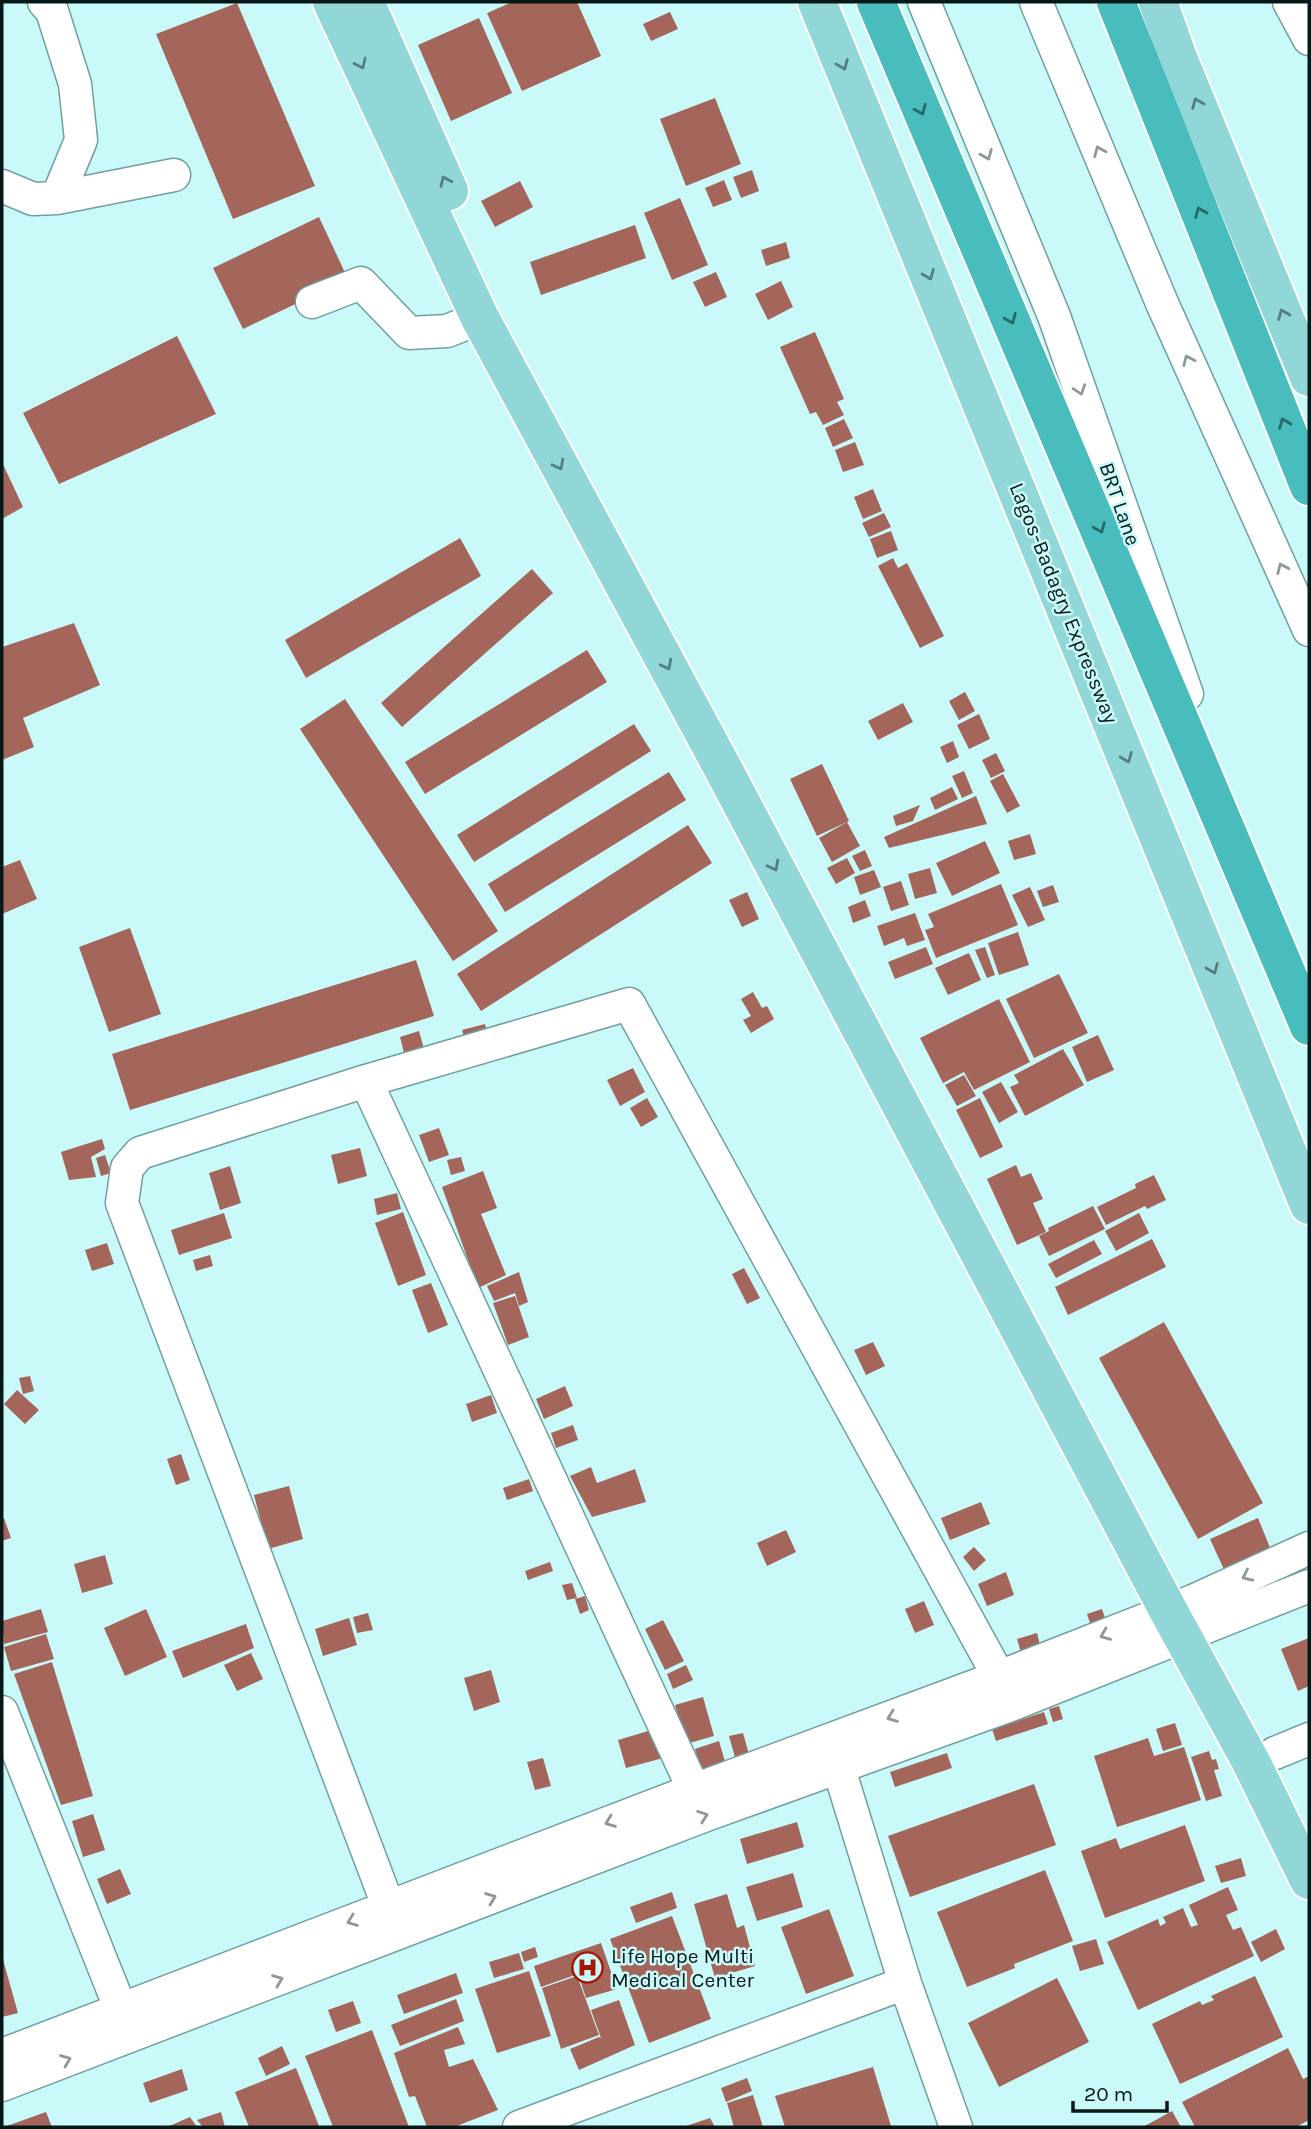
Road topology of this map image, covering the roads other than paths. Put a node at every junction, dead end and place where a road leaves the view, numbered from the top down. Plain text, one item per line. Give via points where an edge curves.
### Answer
1 (44, 2) edge
2 (332, 2) edge
3 (365, 2) edge
4 (817, 2) edge
5 (876, 2) edge
6 (923, 2) edge
7 (1036, 2) edge
8 (1116, 2) edge
9 (1158, 2) edge
10 (1289, 2) edge
11 (1309, 38) edge
12 (174, 175) dead end
13 (2, 186) edge
14 (57, 198) junction
15 (312, 302) dead end
16 (480, 318) junction
17 (1309, 377) edge
18 (1309, 486) edge
19 (1309, 630) edge
20 (1309, 1009) edge
21 (1309, 1026) edge
22 (366, 1081) junction
23 (1309, 1205) edge
24 (1309, 1548) edge
25 (1309, 1586) edge
26 (1188, 1619) junction
27 (999, 1677) junction
28 (2, 1712) edge
29 (1292, 1746) edge
30 (839, 1769) junction
31 (694, 1790) junction
32 (1309, 1824) edge
33 (1309, 1880) edge
34 (389, 1908) junction
35 (905, 1983) junction
36 (121, 2010) junction
37 (2, 2055) edge
38 (2, 2085) edge
39 (571, 2117) edge
40 (519, 2127) edge
41 (956, 2127) edge

1 - 14 street via 52,11 75,84 81,139
2 -> 16 main road
26 -> 3 main road via 749,762 501,306
4 -> 23 main road, Lagos-Badagry Expressway
5 -> 21 highway
6 -> 20 street, BRT Lane via 1054,316 1182,681
19 -> 7 street via 1163,303
18 -> 8 highway
17 -> 9 main road
10 - 11 street
12 - 14 street
13 - 14 street via 33,198
15 - 16 street via 361,283 409,333 447,331
16 -> 26 main road
22 - 27 street via 629,1004
22 - 31 street
22 - 34 street via 140,1153 127,1168 122,1203
24 -> 26 street
25 - 26 street
26 -> 27 street
26 - 29 main road
26 - 30 street via 1011,1705
26 - 33 main road
27 -> 31 street
28 - 36 street
29 - 32 main road
30 - 35 street
38 -> 30 street via 706,1815
31 -> 34 street
34 -> 36 street
35 - 39 street
35 - 41 street
36 - 37 street
39 - 40 street

